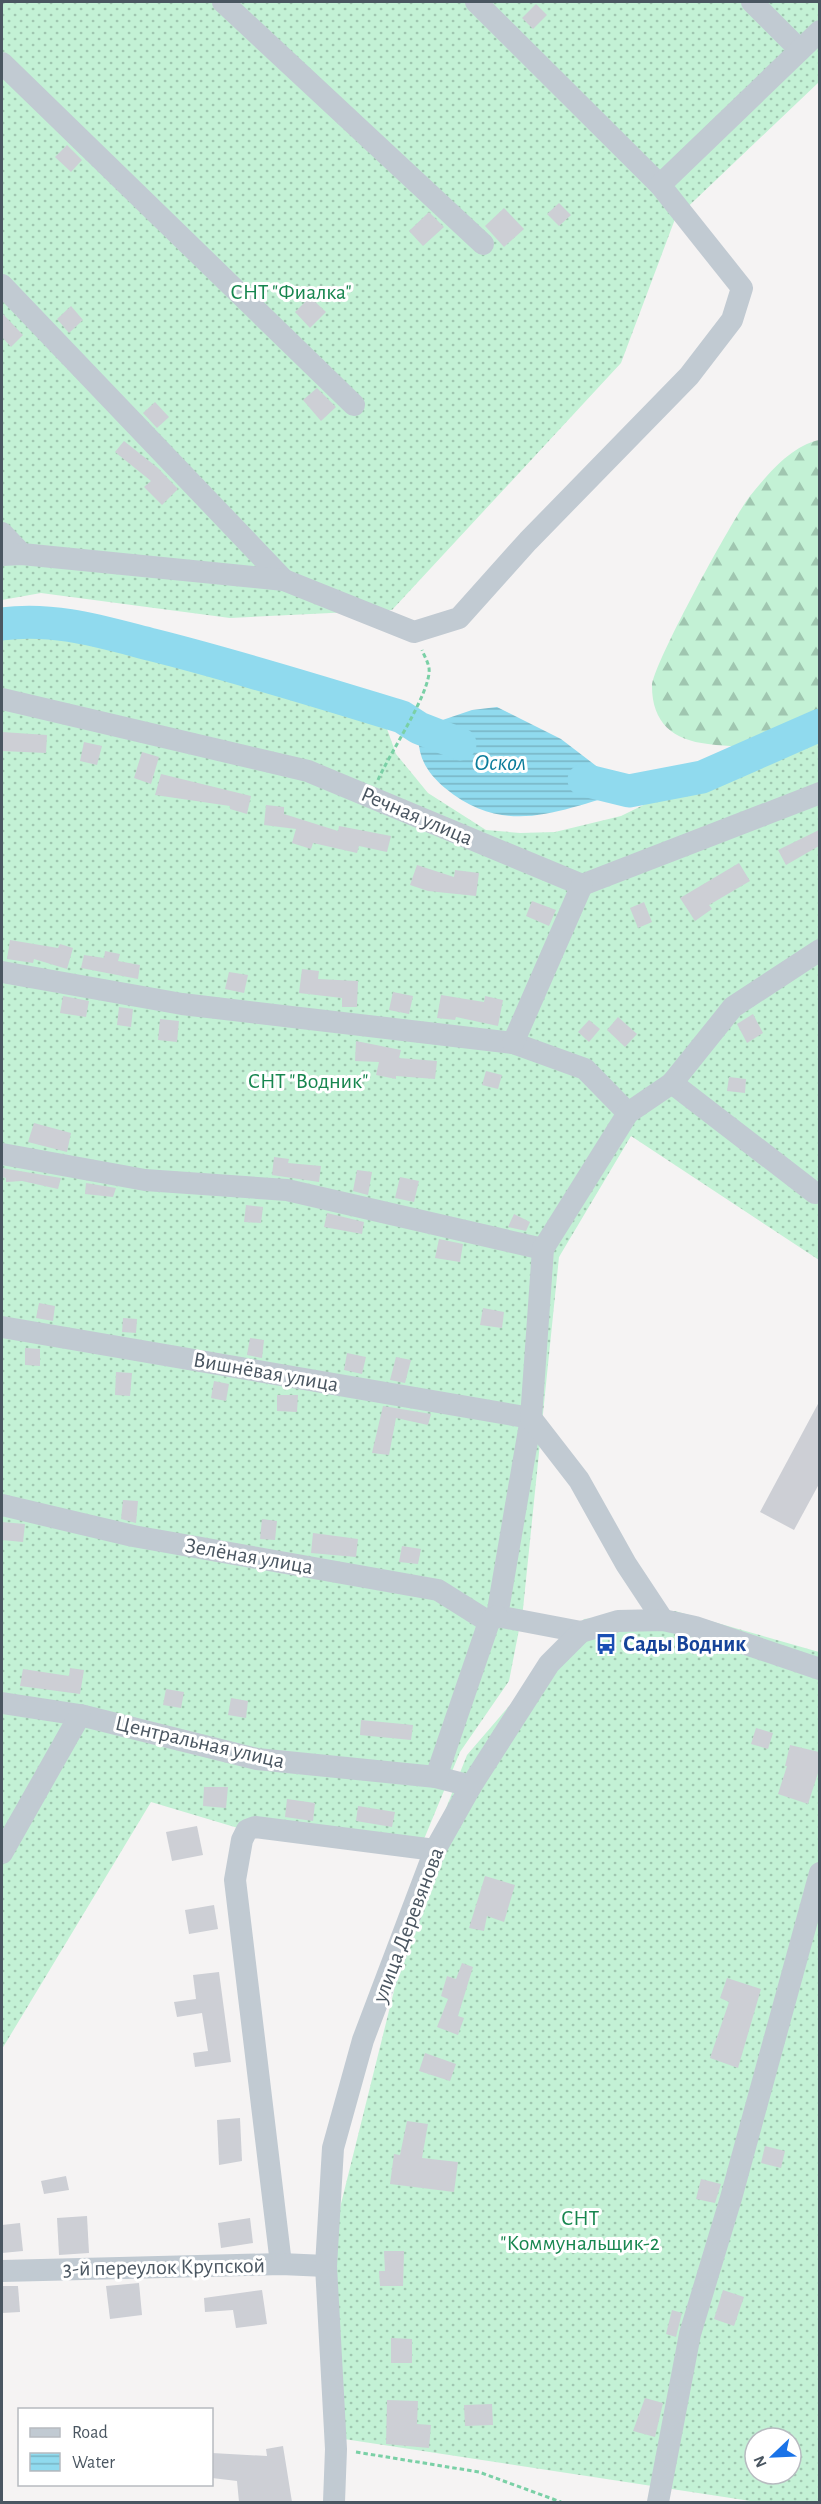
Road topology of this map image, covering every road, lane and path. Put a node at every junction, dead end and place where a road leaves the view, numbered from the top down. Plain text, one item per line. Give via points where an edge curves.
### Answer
1 (223, 2) edge
2 (476, 2) edge
3 (752, 2) edge
4 (819, 31) edge
5 (800, 50) junction
6 (2, 63) edge
7 (660, 185) junction
8 (483, 244) dead end
9 (2, 285) edge
10 (354, 405) dead end
11 (2, 533) edge
12 (12, 555) edge
13 (284, 580) junction
14 (414, 632) junction
15 (2, 699) edge
16 (387, 759) dead end
17 (819, 793) edge
18 (582, 885) junction
19 (819, 950) edge
20 (2, 972) edge
21 (513, 1042) junction
22 (672, 1083) junction
23 (627, 1113) junction
24 (2, 1154) edge
25 (815, 1193) dead end
26 (543, 1249) junction
27 (2, 1327) edge
28 (531, 1418) junction
29 (2, 1505) edge
30 (494, 1619) junction
31 (663, 1620) junction
32 (581, 1632) junction
33 (819, 1669) edge
34 (2, 1703) edge
35 (80, 1715) junction
36 (436, 1777) junction
37 (471, 1786) junction
38 (435, 1850) junction
39 (2, 1853) edge
40 (819, 1873) edge
41 (281, 2264) junction
42 (326, 2266) junction
43 (2, 2271) edge
44 (336, 2449) junction
45 (334, 2502) edge
46 (561, 2502) edge
47 (658, 2502) edge

1 - 8 street
2 - 7 street
3 - 5 street
4 - 5 street
5 - 7 street
6 - 10 street
7 - 14 street via 742,288 732,320 689,376 528,541 459,618
9 - 13 street
11 - 12 street
12 - 13 street
13 - 14 street
14 - 16 path via 429,669 418,707
15 - 18 street, Речная улица via 308,771
17 - 18 street
18 - 21 street
19 - 22 street via 732,1008
20 - 21 street via 182,1004
21 - 23 street via 585,1069
22 - 23 street
22 - 25 street
23 - 26 street
24 - 26 street via 145,1180 287,1190
26 - 28 street
27 - 28 street, Вишнёвая улица
28 - 30 street
28 - 31 street via 579,1480
29 - 30 street, Зелёная улица via 133,1536 438,1590
30 - 32 street
30 - 36 street
31 - 32 street, улица Деревянова via 618,1621
31 - 33 street, улица Деревянова
32 - 37 street, улица Деревянова via 549,1664
34 - 35 street, Центральная улица
35 - 36 street, Центральная улица via 257,1760
35 - 39 street
36 - 37 street, Центральная улица
37 - 38 street, улица Деревянова
38 - 41 street via 255,1827 246,1830 242,1840 235,1880
38 - 42 street, улица Деревянова via 363,2040 333,2148
40 - 47 street via 690,2334
41 - 42 street, 3-й переулок Крупской
41 - 43 street, 3-й переулок Крупской
42 - 44 street, улица Деревянова
44 - 45 street, улица Деревянова
44 - 46 path via 478,2472

